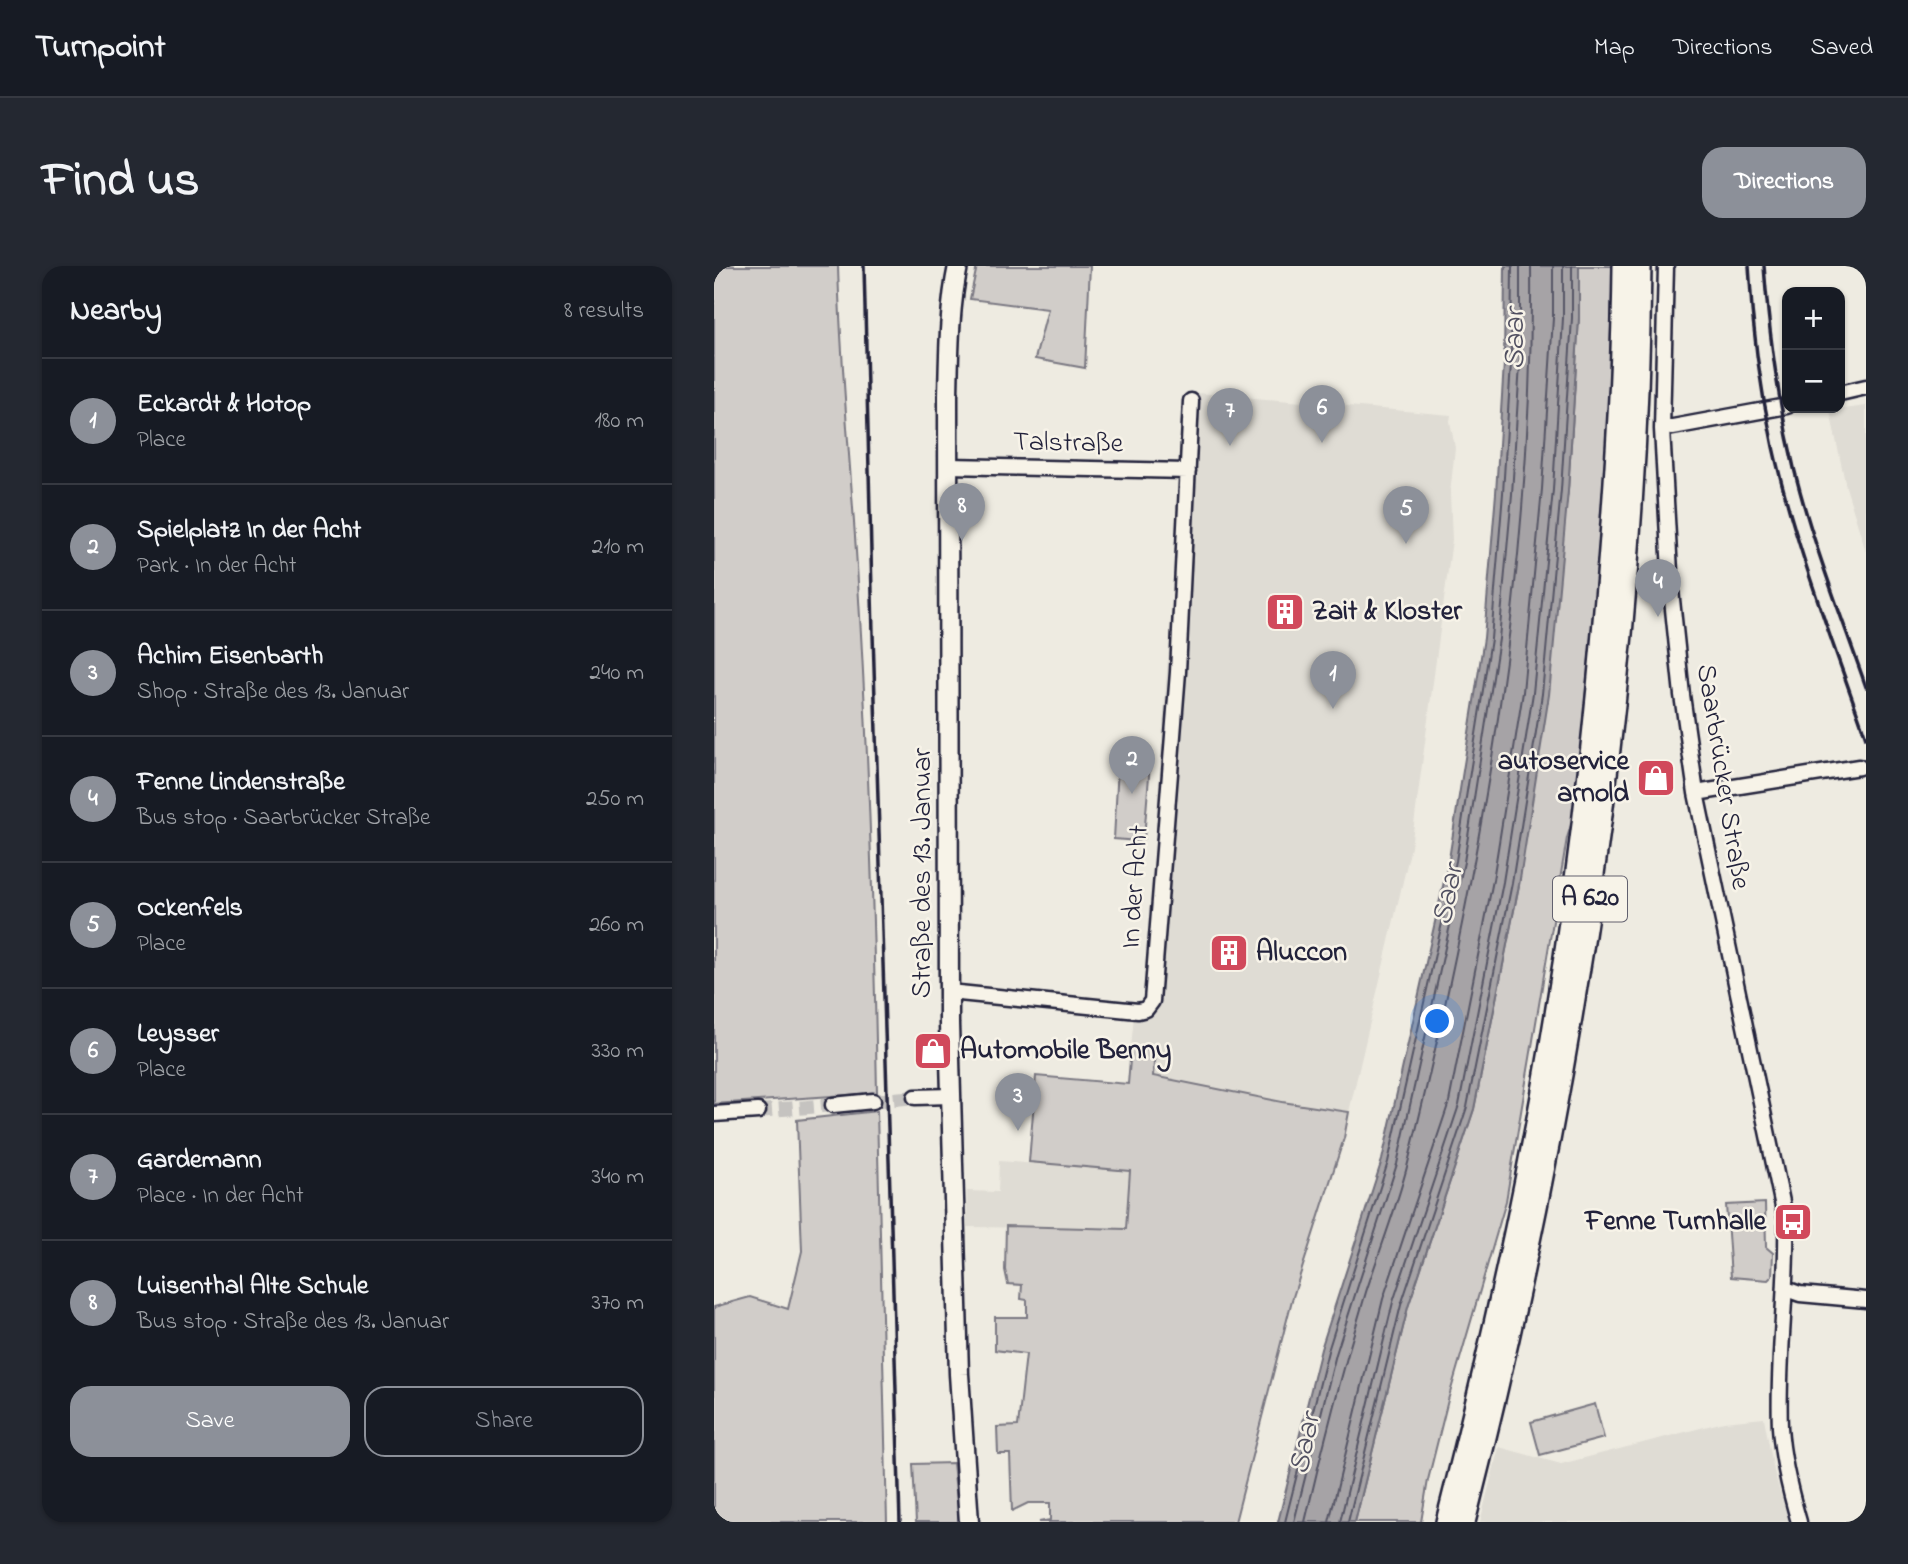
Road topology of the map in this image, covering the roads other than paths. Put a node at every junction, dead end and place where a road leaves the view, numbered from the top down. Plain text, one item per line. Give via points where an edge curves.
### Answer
1 (958, 266) edge
2 (1623, 266) edge
3 (1640, 266) edge
4 (1665, 266) edge
5 (1866, 387) edge
6 (1845, 392) edge
7 (1191, 401) dead end
8 (1782, 407) edge
9 (1662, 429) junction
10 (948, 466) junction
11 (1188, 471) junction
12 (1859, 767) dead end
13 (1696, 793) junction
14 (949, 992) junction
15 (951, 1096) junction
16 (915, 1097) tunnel mouth
17 (873, 1101) tunnel mouth
18 (833, 1105) tunnel mouth
19 (758, 1111) tunnel mouth
20 (714, 1114) edge
21 (1786, 1289) junction
22 (1866, 1300) edge
23 (969, 1522) edge
24 (1447, 1522) edge
25 (1464, 1522) edge
26 (1799, 1522) edge

1 - 10 main road, Straße des 13. Januar via 949,335
2 - 24 highway, A 620 via 1611,541 1572,907 1525,1184
3 - 25 highway, A 620 via 1628,541 1588,908 1542,1184
4 - 9 street, Saarbrücker Straße
5 - 6 street
7 - 11 street, In der Acht
8 - 9 street
9 - 13 street, Saarbrücker Straße via 1671,590
10 - 11 street, Talstraße
10 - 14 main road, Straße des 13. Januar
11 - 14 street, In der Acht via 1178,672 1152,1001 1138,1011
12 - 13 street
13 - 21 street, Saarbrücker Straße via 1780,1186 1786,1222
14 - 15 main road, Straße des 13. Januar
15 - 16 street
15 - 23 main road, Straße des 13. Januar
17 - 18 street
19 - 20 street
21 - 22 street
21 - 26 street, Saarbrücker Straße via 1780,1429

